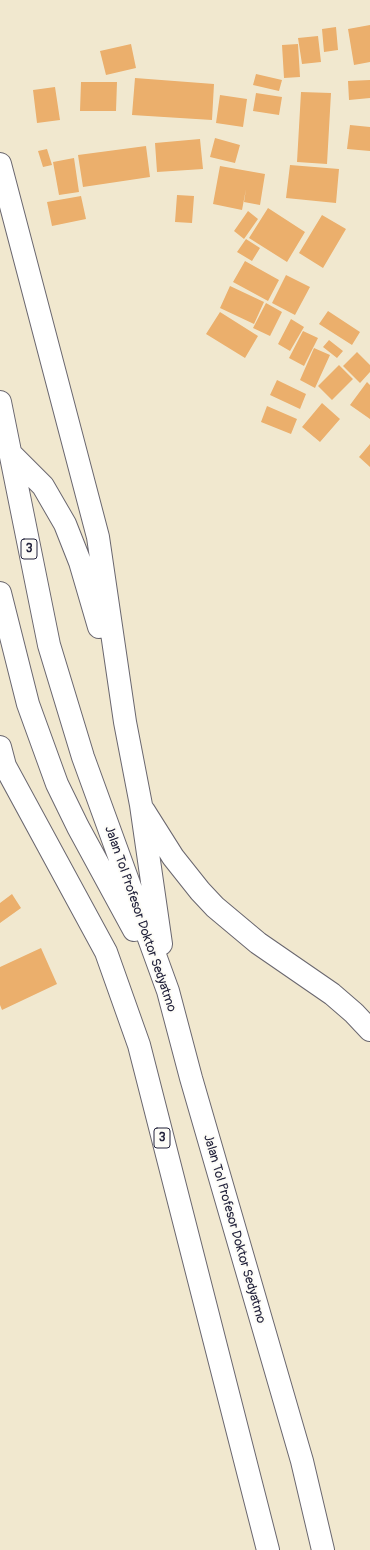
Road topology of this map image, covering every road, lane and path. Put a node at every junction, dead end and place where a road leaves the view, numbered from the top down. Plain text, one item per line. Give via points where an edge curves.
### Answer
1 (0, 164) edge
2 (0, 402) edge
3 (10, 453) junction
4 (0, 593) edge
5 (125, 722) junction
6 (0, 747) edge
7 (140, 805) junction
8 (168, 991) junction
9 (370, 1030) edge
10 (268, 1550) edge
11 (323, 1550) edge

1 - 5 highway via 98,537
2 - 3 highway, Jalan Tol Profesor Doktor Sedyatmo / 3
3 - 5 highway via 43,486 65,524 80,562
3 - 8 highway, Jalan Tol Profesor Doktor Sedyatmo / 3 via 48,645 83,757
4 - 8 highway via 28,704 57,784
5 - 7 highway
6 - 10 highway, 3 via 5,766 106,952 138,1045
7 - 8 highway
7 - 9 highway via 174,857 215,907 258,943 332,994
8 - 11 highway, Jalan Tol Profesor Doktor Sedyatmo / 3 via 302,1461

